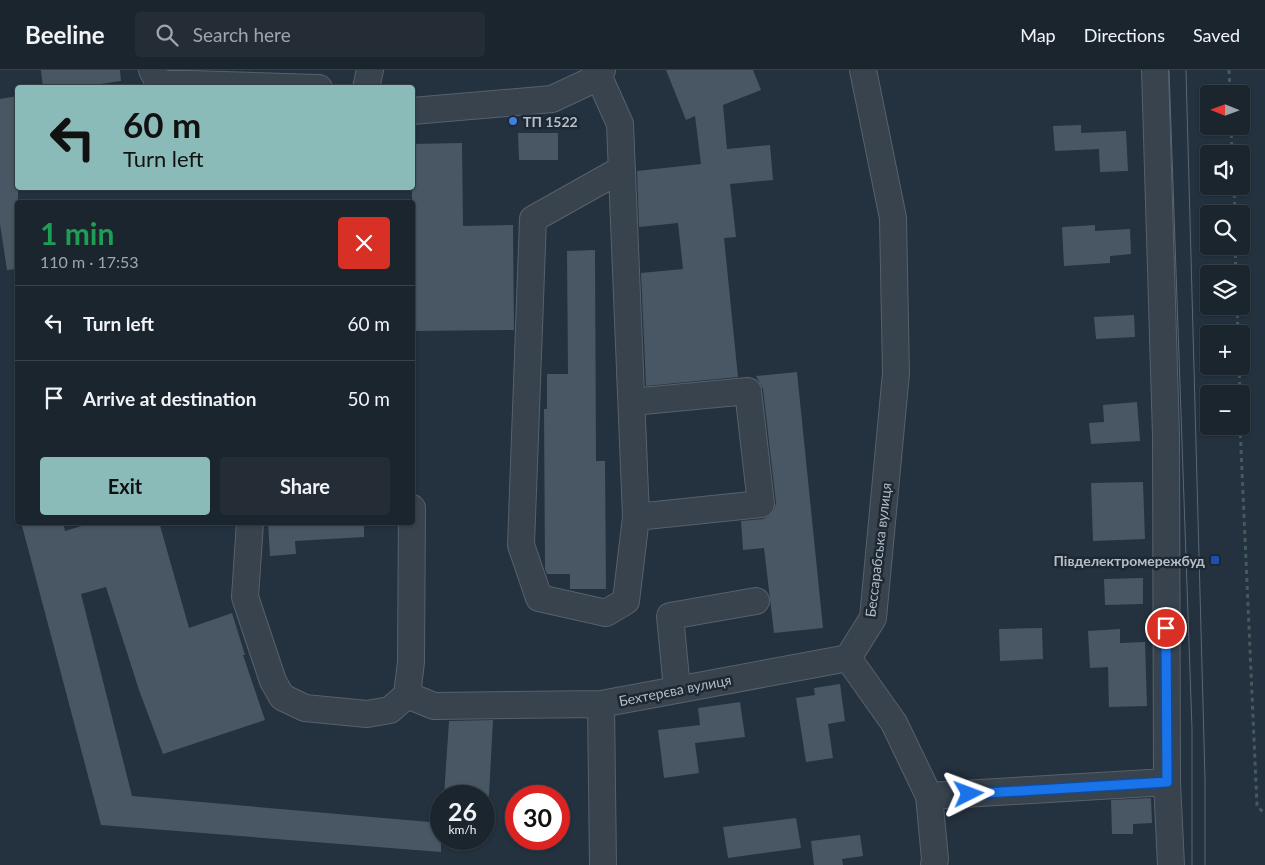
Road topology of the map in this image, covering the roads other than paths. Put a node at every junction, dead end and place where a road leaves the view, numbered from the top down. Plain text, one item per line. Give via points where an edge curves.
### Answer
1 (152, 70) edge
2 (370, 70) edge
3 (863, 70) edge
4 (1155, 70) edge
5 (600, 73) edge
6 (223, 85) edge
7 (367, 85) edge
8 (415, 111) edge
9 (622, 168) junction
10 (632, 402) junction
11 (636, 517) junction
12 (250, 525) edge
13 (412, 525) edge
14 (756, 602) dead end
15 (848, 658) junction
16 (678, 690) junction
17 (407, 695) junction
18 (600, 704) junction
19 (1167, 782) junction
20 (929, 796) junction
21 (603, 865) edge
22 (934, 865) edge
23 (1170, 865) edge

1 - 6 street via 159,83
2 - 7 street
3 - 15 street, Бессарабська вулиця via 893,218 896,373 873,618
4 - 19 street via 1166,436
5 - 8 street via 552,99
5 - 9 street via 620,124
9 - 10 street
9 - 11 street via 533,220 521,545 539,598 606,612 626,601
10 - 11 street
10 - 11 street via 748,391 761,504
12 - 17 street via 245,597 273,681 282,697 305,708 367,714 390,710
13 - 17 street via 411,662
14 - 16 street via 670,616
15 - 16 street, Бехтерєва вулиця
15 - 20 street via 894,723
16 - 18 street, Бехтерєва вулиця
17 - 18 street via 434,706
18 - 21 street, Бехтерєва вулиця
19 - 20 street
19 - 23 street
20 - 22 street

